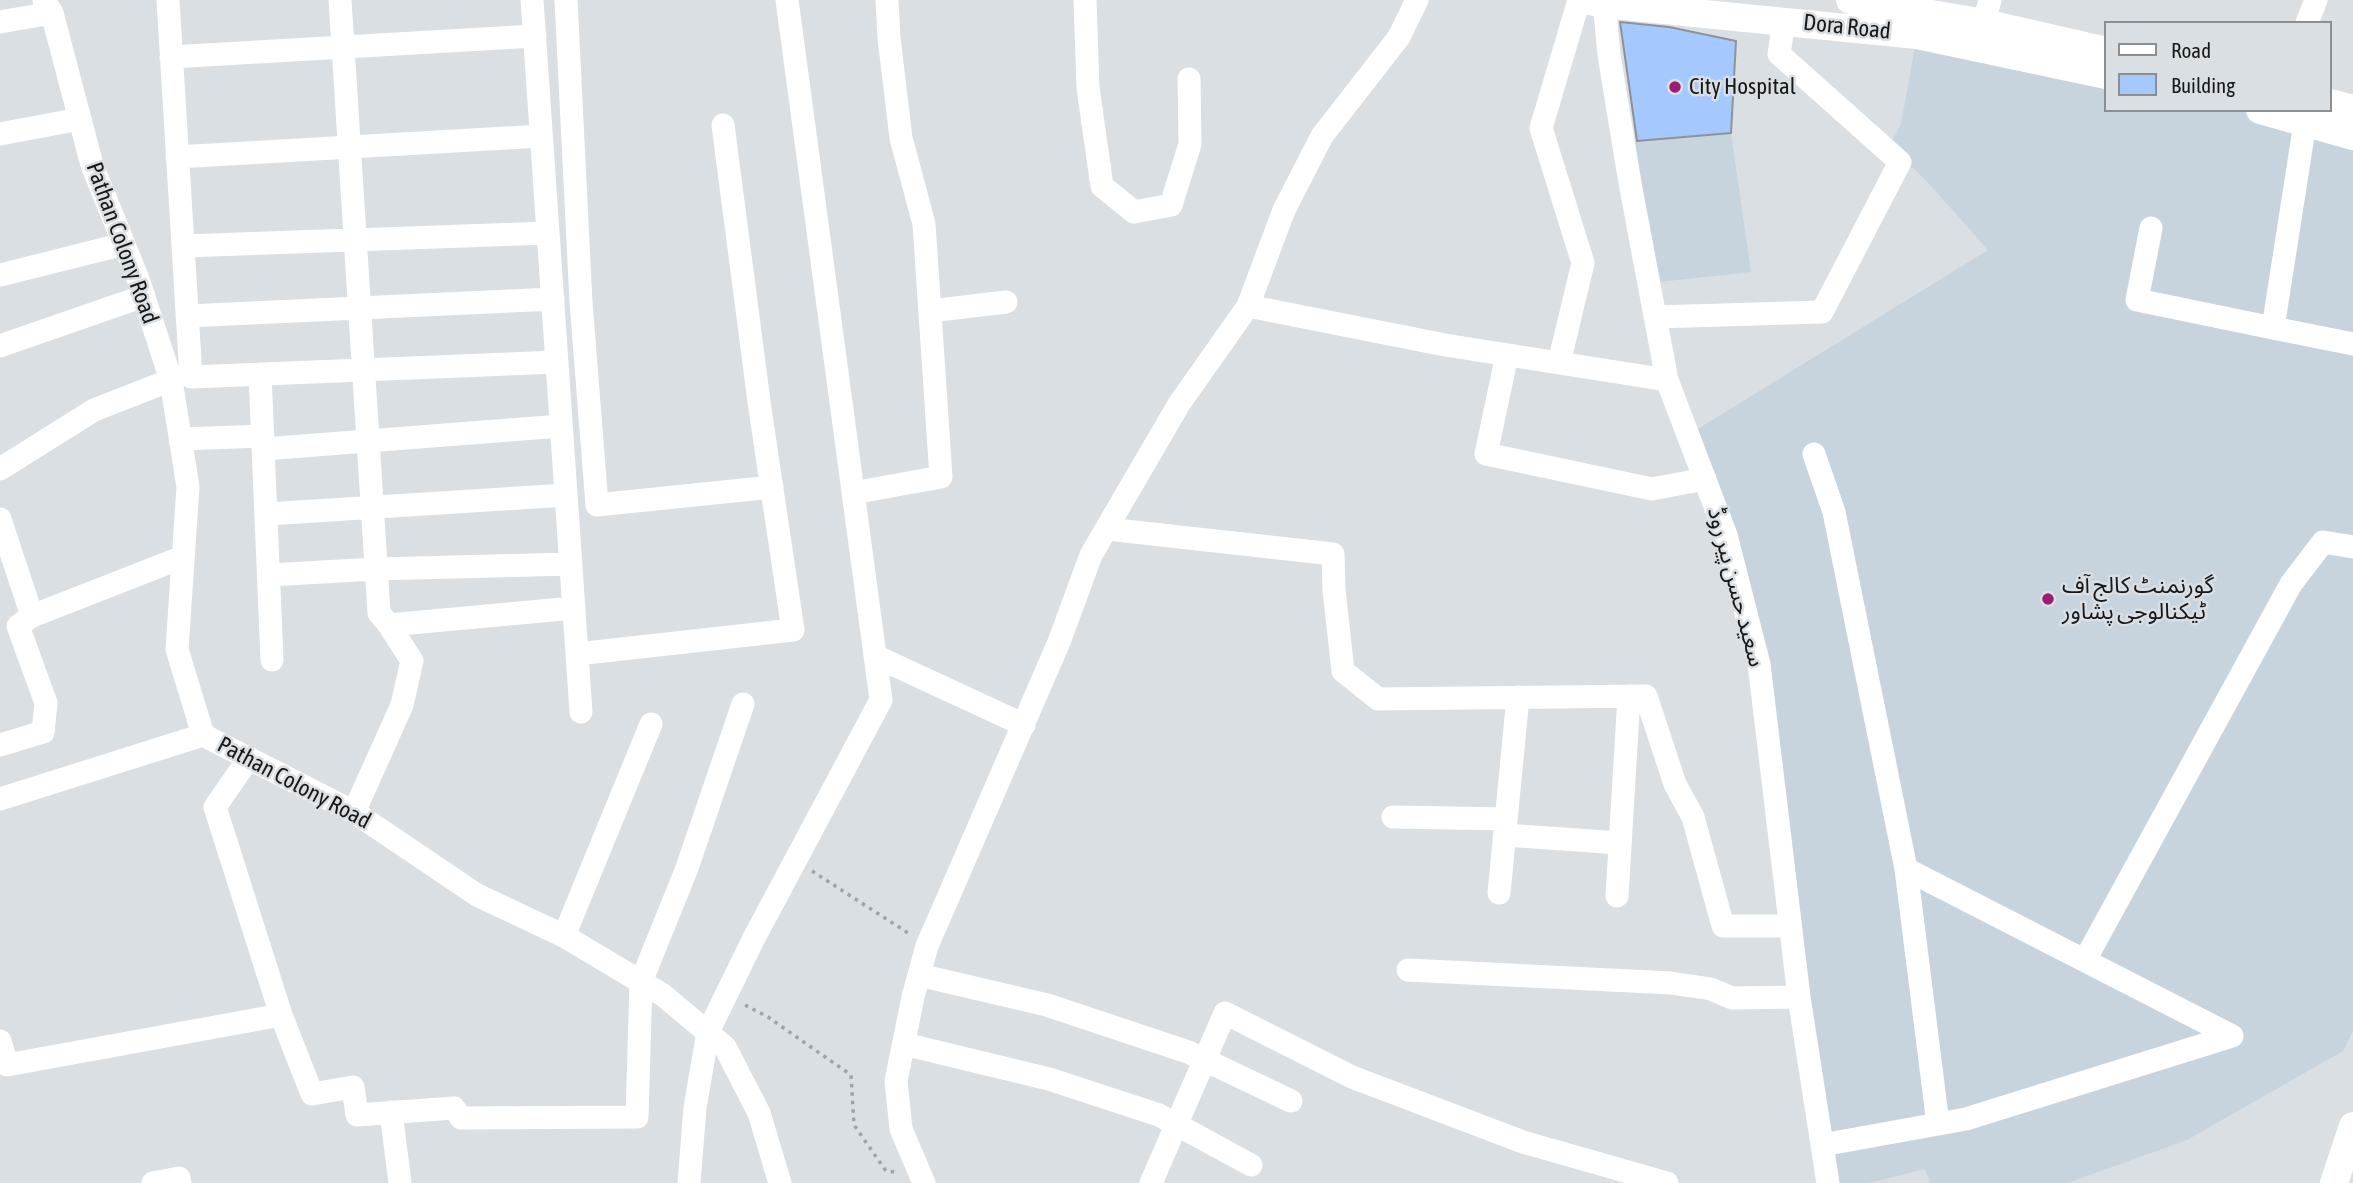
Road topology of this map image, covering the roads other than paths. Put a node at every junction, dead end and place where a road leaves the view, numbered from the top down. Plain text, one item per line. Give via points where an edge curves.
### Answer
1 (168, 0) edge
2 (340, 0) edge
3 (532, 0) edge
4 (566, 0) edge
5 (787, 0) edge
6 (887, 0) edge
7 (1085, 0) edge
8 (1418, 0) edge
9 (1850, 0) edge
10 (2316, 0) edge
11 (1593, 1) edge
12 (48, 6) edge
13 (1778, 14) edge
14 (2308, 21) edge
15 (0, 22) edge
16 (1984, 24) edge
17 (534, 36) junction
18 (343, 46) junction
19 (2104, 51) edge
20 (171, 57) junction
21 (2104, 74) edge
22 (1189, 79) dead end
23 (2332, 104) edge
24 (2353, 109) edge
25 (2267, 112) edge
26 (80, 120) junction
27 (2305, 123) junction
28 (723, 125) dead end
29 (0, 134) edge
30 (541, 136) junction
31 (2353, 136) edge
32 (349, 148) junction
33 (177, 157) junction
34 (2151, 228) dead end
35 (548, 233) junction
36 (355, 240) junction
37 (124, 244) junction
38 (183, 246) junction
39 (0, 275) edge
40 (144, 296) junction
41 (553, 299) junction
42 (1006, 302) dead end
43 (1248, 306) junction
44 (359, 307) junction
45 (930, 311) junction
46 (187, 316) junction
47 (1655, 317) junction
48 (2273, 328) junction
49 (2353, 344) edge
50 (0, 346) edge
51 (1507, 355) junction
52 (557, 362) junction
53 (1559, 363) junction
54 (363, 369) junction
55 (260, 374) junction
56 (171, 380) junction
57 (1667, 380) junction
58 (561, 426) junction
59 (181, 439) junction
60 (368, 441) junction
61 (263, 442) junction
62 (1814, 454) dead end
63 (0, 469) edge
64 (1705, 479) junction
65 (772, 487) junction
66 (853, 493) junction
67 (566, 495) junction
68 (372, 508) junction
69 (267, 514) junction
70 (0, 519) edge
71 (1107, 529) junction
72 (2353, 547) edge
73 (183, 557) junction
74 (571, 564) junction
75 (376, 569) junction
76 (269, 575) junction
77 (574, 608) junction
78 (32, 616) junction
79 (389, 625) junction
80 (577, 654) junction
81 (875, 656) junction
82 (272, 660) dead end
83 (1629, 696) junction
84 (1518, 697) junction
85 (743, 704) dead end
86 (581, 712) dead end
87 (651, 724) dead end
88 (1024, 725) junction
89 (203, 735) junction
90 (0, 745) edge
91 (248, 758) junction
92 (0, 799) edge
93 (354, 812) junction
94 (1393, 817) dead end
95 (1505, 827) junction
96 (1620, 843) junction
97 (1906, 869) junction
98 (1499, 893) dead end
99 (1617, 897) dead end
100 (1790, 926) junction
101 (564, 936) junction
102 (2085, 960) junction
103 (1408, 970) dead end
104 (919, 975) junction
105 (641, 982) junction
106 (1799, 997) junction
107 (281, 1015) junction
108 (708, 1032) junction
109 (0, 1041) edge
110 (904, 1044) junction
111 (1204, 1060) junction
112 (1291, 1101) dead end
113 (391, 1112) junction
114 (1175, 1124) junction
115 (1938, 1124) junction
116 (2353, 1126) edge
117 (1822, 1144) junction
118 (1251, 1165) dead end
119 (922, 1178) edge
120 (153, 1183) edge
121 (180, 1183) edge
122 (400, 1183) edge
123 (689, 1183) edge
124 (780, 1183) edge
125 (1152, 1183) edge
126 (1667, 1183) edge
127 (1828, 1183) edge
128 (2334, 1183) edge

1 - 20 street
2 - 18 street
3 - 17 street
4 - 65 street via 580,302 597,505
5 - 66 street
6 - 45 street via 901,138 923,224
7 - 22 street via 1088,88 1102,186 1134,212 1171,205 1190,144
8 - 43 street via 1399,37 1322,136 1284,210
9 - 16 main road
10 - 14 street
11 - 13 main road, Dora Road
11 - 47 street, سعید حسن پیر روڈ via 1611,68
11 - 53 street via 1541,128 1583,263
12 - 15 street
12 - 26 street, Pathan Colony Road
13 - 16 main road, Dora Road via 1917,35
13 - 47 street via 1779,54 1900,162 1822,312
16 - 19 main road
16 - 21 main road, Dora Road
17 - 18 street
17 - 30 street
18 - 20 street
18 - 32 street
20 - 33 street
23 - 24 main road
25 - 27 main road
26 - 29 street
26 - 37 street, Pathan Colony Road via 92,165
27 - 31 main road
27 - 48 street
28 - 65 street
30 - 32 street
30 - 35 street
32 - 33 street
32 - 36 street
33 - 38 street
34 - 48 street via 2137,300
35 - 36 street
35 - 41 street
36 - 38 street
36 - 44 street
37 - 39 street
37 - 40 street, Pathan Colony Road
38 - 46 street
40 - 50 street
40 - 56 street, Pathan Colony Road
41 - 44 street
41 - 52 street
42 - 45 street
43 - 51 street
43 - 71 street via 1179,404
44 - 46 street
44 - 54 street
45 - 66 street via 941,477
46 - 55 street via 191,376
47 - 57 street, سعید حسن پیر روڈ
48 - 49 street
51 - 53 street
51 - 64 street via 1486,454 1652,489
52 - 54 street
52 - 58 street
53 - 57 street
54 - 55 street
54 - 60 street
55 - 61 street
56 - 59 street, Pathan Colony Road
56 - 63 street via 93,410
57 - 64 street, سعید حسن پیر روڈ
58 - 60 street
58 - 67 street
59 - 61 street
59 - 73 street, Pathan Colony Road via 188,487
60 - 61 street
60 - 68 street
61 - 69 street
62 - 97 street via 1834,512
64 - 100 street, سعید حسن پیر روڈ via 1726,535 1759,664
65 - 80 street via 793,630
66 - 81 street
67 - 68 street
67 - 74 street
68 - 69 street
68 - 75 street
69 - 76 street
70 - 78 street
71 - 84 street via 1333,554 1343,670 1378,699
71 - 88 street via 1091,555
72 - 102 street via 2323,542 2291,583
73 - 78 street
73 - 89 street, Pathan Colony Road via 177,649
74 - 75 street
74 - 77 street
75 - 76 street
75 - 79 street via 379,613
76 - 82 street
77 - 79 street
77 - 80 street
78 - 90 street via 18,626 46,703 43,732
79 - 93 street via 412,661 402,705
80 - 86 street
81 - 88 street
81 - 108 street via 881,700
83 - 84 street
83 - 96 street
83 - 100 street via 1646,696 1675,784 1693,817 1723,926
84 - 95 street
85 - 105 street via 687,868
87 - 101 street
88 - 104 street
89 - 91 street, Pathan Colony Road
89 - 92 street
91 - 93 street, Pathan Colony Road
91 - 107 street via 215,807
93 - 101 street, Pathan Colony Road via 477,895
94 - 95 street
95 - 96 street
95 - 98 street
96 - 99 street
97 - 102 street
97 - 115 street
100 - 106 street, سعید حسن پیر روڈ
101 - 105 street, Pathan Colony Road
102 - 115 street via 2232,1036
103 - 106 street via 1671,983 1711,989 1732,998
104 - 110 street
104 - 111 street via 1046,1006
105 - 108 street, Pathan Colony Road
105 - 113 street via 637,1117 460,1118 454,1108
106 - 117 street, سعید حسن پیر روڈ
107 - 109 street via 7,1065
107 - 113 street via 312,1094 353,1087 357,1115
108 - 123 street
108 - 124 street, Pathan Colony Road via 725,1047 759,1112
110 - 114 street via 1048,1079
110 - 119 street via 896,1081 901,1129
111 - 112 street
111 - 114 street
111 - 126 street via 1225,1013 1352,1077 1523,1142
113 - 122 street
114 - 118 street
114 - 125 street
115 - 117 street
116 - 128 main road
117 - 127 street, سعید حسن پیر روڈ
120 - 121 street via 179,1178

